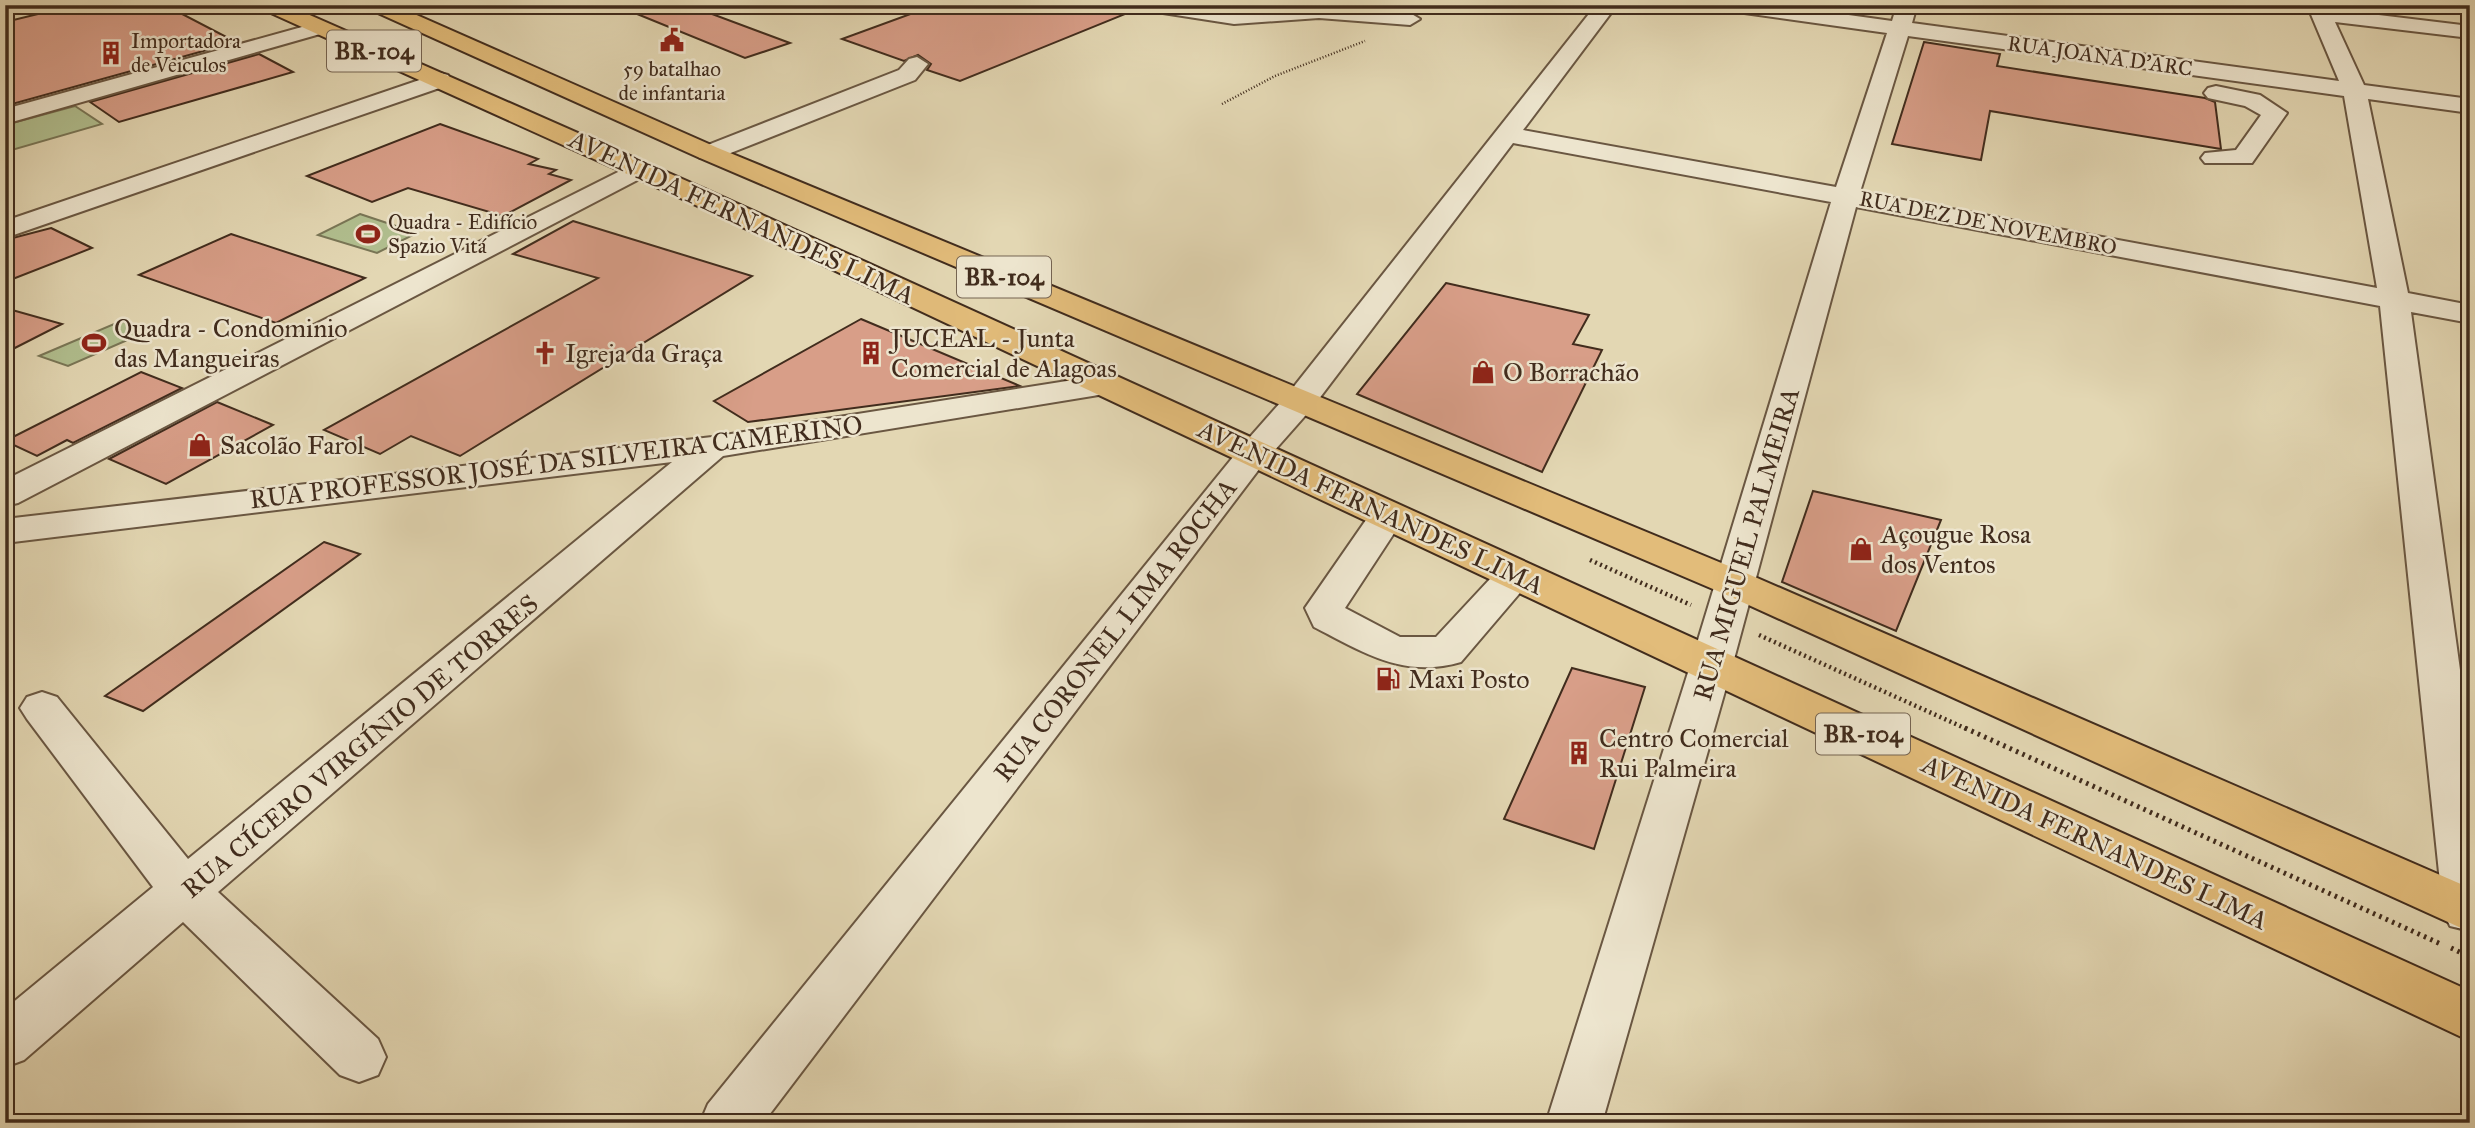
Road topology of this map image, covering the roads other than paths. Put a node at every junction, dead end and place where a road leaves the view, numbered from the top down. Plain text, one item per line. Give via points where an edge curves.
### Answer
1 (15, 5) edge
2 (269, 5) edge
3 (376, 5) edge
4 (1150, 5) edge
5 (1607, 5) edge
6 (1730, 5) edge
7 (1907, 5) edge
8 (5, 8) edge
9 (2319, 10) edge
10 (1410, 19) road end
11 (320, 28) junction
12 (1899, 29) junction
13 (2470, 32) edge
14 (2100, 34) dead end
15 (2109, 57) junction
16 (2151, 63) junction
17 (911, 64) dead end
18 (440, 80) junction
19 (2355, 91) junction
20 (2470, 106) edge
21 (5, 117) edge
22 (1507, 134) junction
23 (704, 151) junction
24 (607, 155) junction
25 (2214, 158) dead end
26 (640, 169) junction
27 (696, 195) junction
28 (1846, 196) junction
29 (5, 230) edge
30 (2394, 300) junction
31 (2470, 314) edge
32 (1105, 385) junction
33 (1300, 401) junction
34 (712, 447) junction
35 (1254, 453) junction
36 (5, 495) edge
37 (1388, 515) junction
38 (14, 534) edge
39 (1517, 574) junction
40 (1734, 583) junction
41 (1712, 663) junction
42 (42, 708) dead end
43 (186, 893) junction
44 (2469, 911) edge
45 (2470, 1017) edge
46 (5, 1042) edge
47 (359, 1057) dead end
48 (728, 1123) edge
49 (1573, 1123) edge

1 - 8 street
2 - 11 highway, AVENIDA FERNANDES LIMA / BR-104
3 - 23 highway, AVENIDA FERNANDES LIMA / BR-104
4 - 10 street via 1234,18 1319,12
5 - 22 street, RUA CORONEL LIMA ROCHA
6 - 12 street, RUA JOANA D'ARC
7 - 12 street, RUA MIGUEL PALMEIRA
9 - 13 street
9 - 19 street
11 - 18 highway, AVENIDA FERNANDES LIMA / BR-104
11 - 21 street
12 - 15 street, RUA JOANA D'ARC
12 - 28 street, RUA MIGUEL PALMEIRA
14 - 16 street via 2138,48
15 - 16 street, RUA JOANA D'ARC
15 - 25 street via 2116,70 2130,77 2252,100 2275,113 2243,159
16 - 19 street, RUA JOANA D'ARC
17 - 23 street via 907,75
18 - 24 highway, AVENIDA FERNANDES LIMA / BR-104
18 - 29 street
19 - 20 street, RUA JOANA D'ARC
19 - 30 street
22 - 28 street, RUA DEZ DE NOVEMBRO
22 - 33 street, RUA CORONEL LIMA ROCHA
23 - 24 highway
23 - 27 highway via 695,172
23 - 33 highway, AVENIDA FERNANDES LIMA / BR-104
24 - 26 highway, AVENIDA FERNANDES LIMA / BR-104
26 - 27 highway, AVENIDA FERNANDES LIMA / BR-104
26 - 36 street
27 - 32 highway, AVENIDA FERNANDES LIMA / BR-104
28 - 30 street, RUA DEZ DE NOVEMBRO
28 - 40 street, RUA MIGUEL PALMEIRA
30 - 31 street, RUA DEZ DE NOVEMBRO
30 - 44 street
32 - 34 street, RUA PROFESSOR JOSÉ DA SILVEIRA CAMERINO
32 - 35 highway, AVENIDA FERNANDES LIMA / BR-104
33 - 35 street, RUA CORONEL LIMA ROCHA
33 - 40 highway, AVENIDA FERNANDES LIMA / BR-104
34 - 38 street, RUA PROFESSOR JOSÉ DA SILVEIRA CAMERINO
34 - 43 street, RUA CÍCERO VIRGÍNIO DE TORRES
35 - 37 highway, AVENIDA FERNANDES LIMA / BR-104
35 - 48 street, RUA CORONEL LIMA ROCHA
37 - 39 highway, AVENIDA FERNANDES LIMA / BR-104
37 - 39 street via 1325,608 1328,617 1394,651 1446,652
39 - 41 highway, AVENIDA FERNANDES LIMA / BR-104
40 - 41 street, RUA MIGUEL PALMEIRA
40 - 44 highway, AVENIDA FERNANDES LIMA / BR-104
41 - 45 highway, AVENIDA FERNANDES LIMA / BR-104
41 - 49 street, RUA MIGUEL PALMEIRA
42 - 43 street
43 - 46 street, RUA CÍCERO VIRGÍNIO DE TORRES
43 - 47 street

